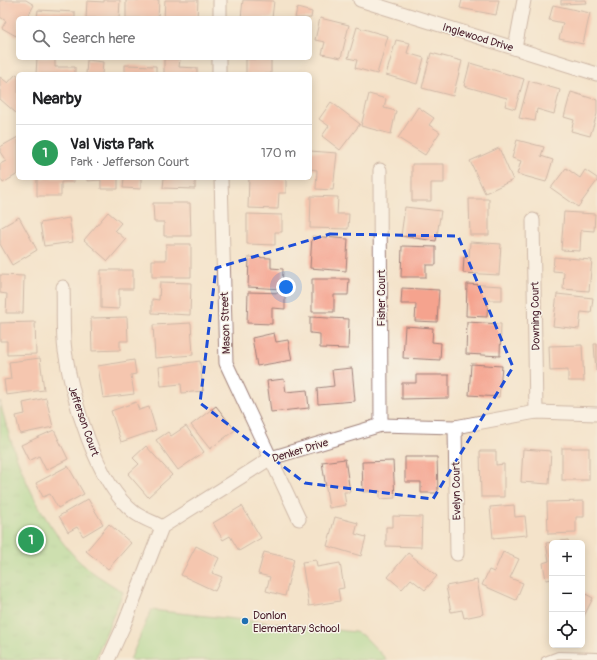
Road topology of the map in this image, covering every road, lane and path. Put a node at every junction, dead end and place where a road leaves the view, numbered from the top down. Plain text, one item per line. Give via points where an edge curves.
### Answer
1 (220, 0) edge
2 (524, 0) edge
3 (363, 1) edge
4 (220, 16) edge
5 (515, 48) junction
6 (220, 60) edge
7 (219, 72) edge
8 (597, 74) edge
9 (380, 170) dead end
10 (221, 180) edge
11 (533, 220) dead end
12 (63, 287) dead end
13 (536, 412) junction
14 (597, 414) edge
15 (381, 425) junction
16 (455, 427) junction
17 (271, 458) junction
18 (299, 519) dead end
19 (162, 527) junction
20 (457, 554) dead end
21 (597, 656) edge
22 (108, 660) edge
23 (545, 660) edge

1 - 4 street
2 - 5 street
3 - 5 street, Inglewood Drive
5 - 8 street, Inglewood Drive
6 - 7 street
9 - 15 street, Fisher Court
10 - 17 street, Mason Street via 226,363
11 - 13 street, Downing Court
12 - 19 street, Jefferson Court via 65,349 72,389 97,460 113,489 135,513
13 - 14 street, Denker Drive
13 - 16 street, Denker Drive
15 - 16 street, Denker Drive
15 - 17 street, Denker Drive
16 - 20 street, Evelyn Court
17 - 18 street, Mason Street
17 - 19 street, Denker Drive
19 - 22 street
21 - 23 lane via 558,655

